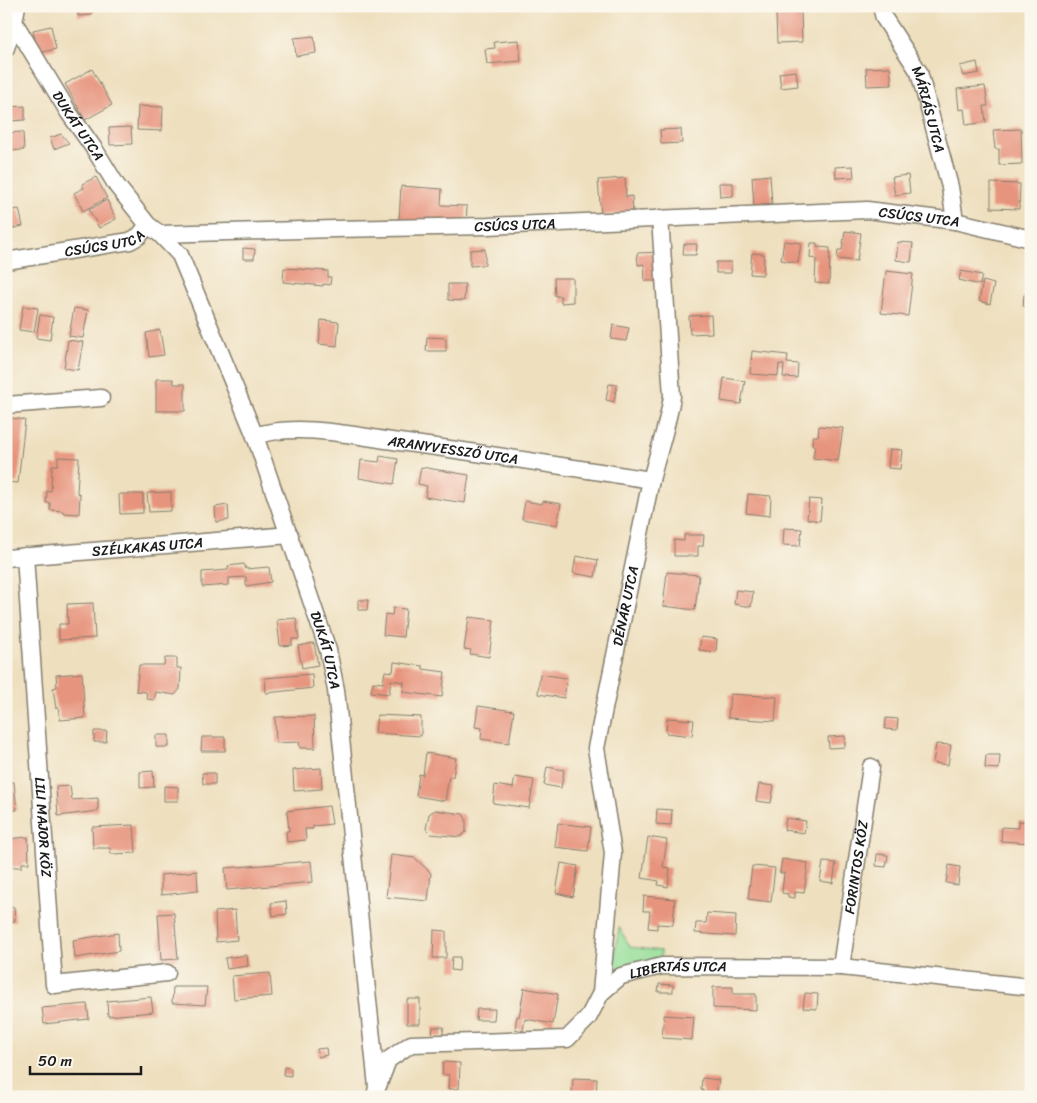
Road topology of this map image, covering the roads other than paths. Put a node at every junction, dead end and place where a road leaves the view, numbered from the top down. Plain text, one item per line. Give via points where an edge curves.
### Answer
1 (880, 6) edge
2 (16, 14) edge
3 (6, 48) edge
4 (660, 218) junction
5 (955, 221) junction
6 (154, 229) junction
7 (1031, 239) edge
8 (6, 261) edge
9 (100, 398) dead end
10 (6, 405) edge
11 (255, 436) junction
12 (651, 480) junction
13 (290, 535) junction
14 (26, 556) junction
15 (6, 558) edge
16 (871, 767) dead end
17 (841, 967) junction
18 (167, 973) dead end
19 (1031, 987) edge
20 (601, 993) junction
21 (376, 1092) edge

1 - 5 street, MÁRIÁS UTCA via 884,18 919,72 950,187
2 - 3 street
2 - 6 street, DUKÁT UTCA via 69,113 117,186
4 - 5 street, CSÚCS UTCA via 867,210
4 - 6 street, CSÚCS UTCA via 488,226
4 - 12 street, DÉNÁR UTCA via 672,396
5 - 7 street, CSÚCS UTCA
6 - 8 street, CSÚCS UTCA via 130,241
6 - 11 street, DUKÁT UTCA via 180,255
9 - 10 street
11 - 12 street, ARANYVESSZŐ UTCA via 272,431 330,432
11 - 13 street, DUKÁT UTCA
12 - 20 street, DÉNÁR UTCA via 596,748 613,853
13 - 14 street, SZÉLKAKAS UTCA
13 - 21 street, DUKÁT UTCA via 328,650 336,690
14 - 15 street, SZÉLKAKAS UTCA
14 - 18 street, LILI MAJOR KÖZ via 54,985
16 - 17 street, FORINTOS KÖZ
17 - 19 street, LIBERTÁS UTCA
17 - 20 street, LIBERTÁS UTCA via 662,966 621,976
20 - 21 street, LIBERTÁS UTCA via 588,1018 567,1039 411,1044 388,1060

